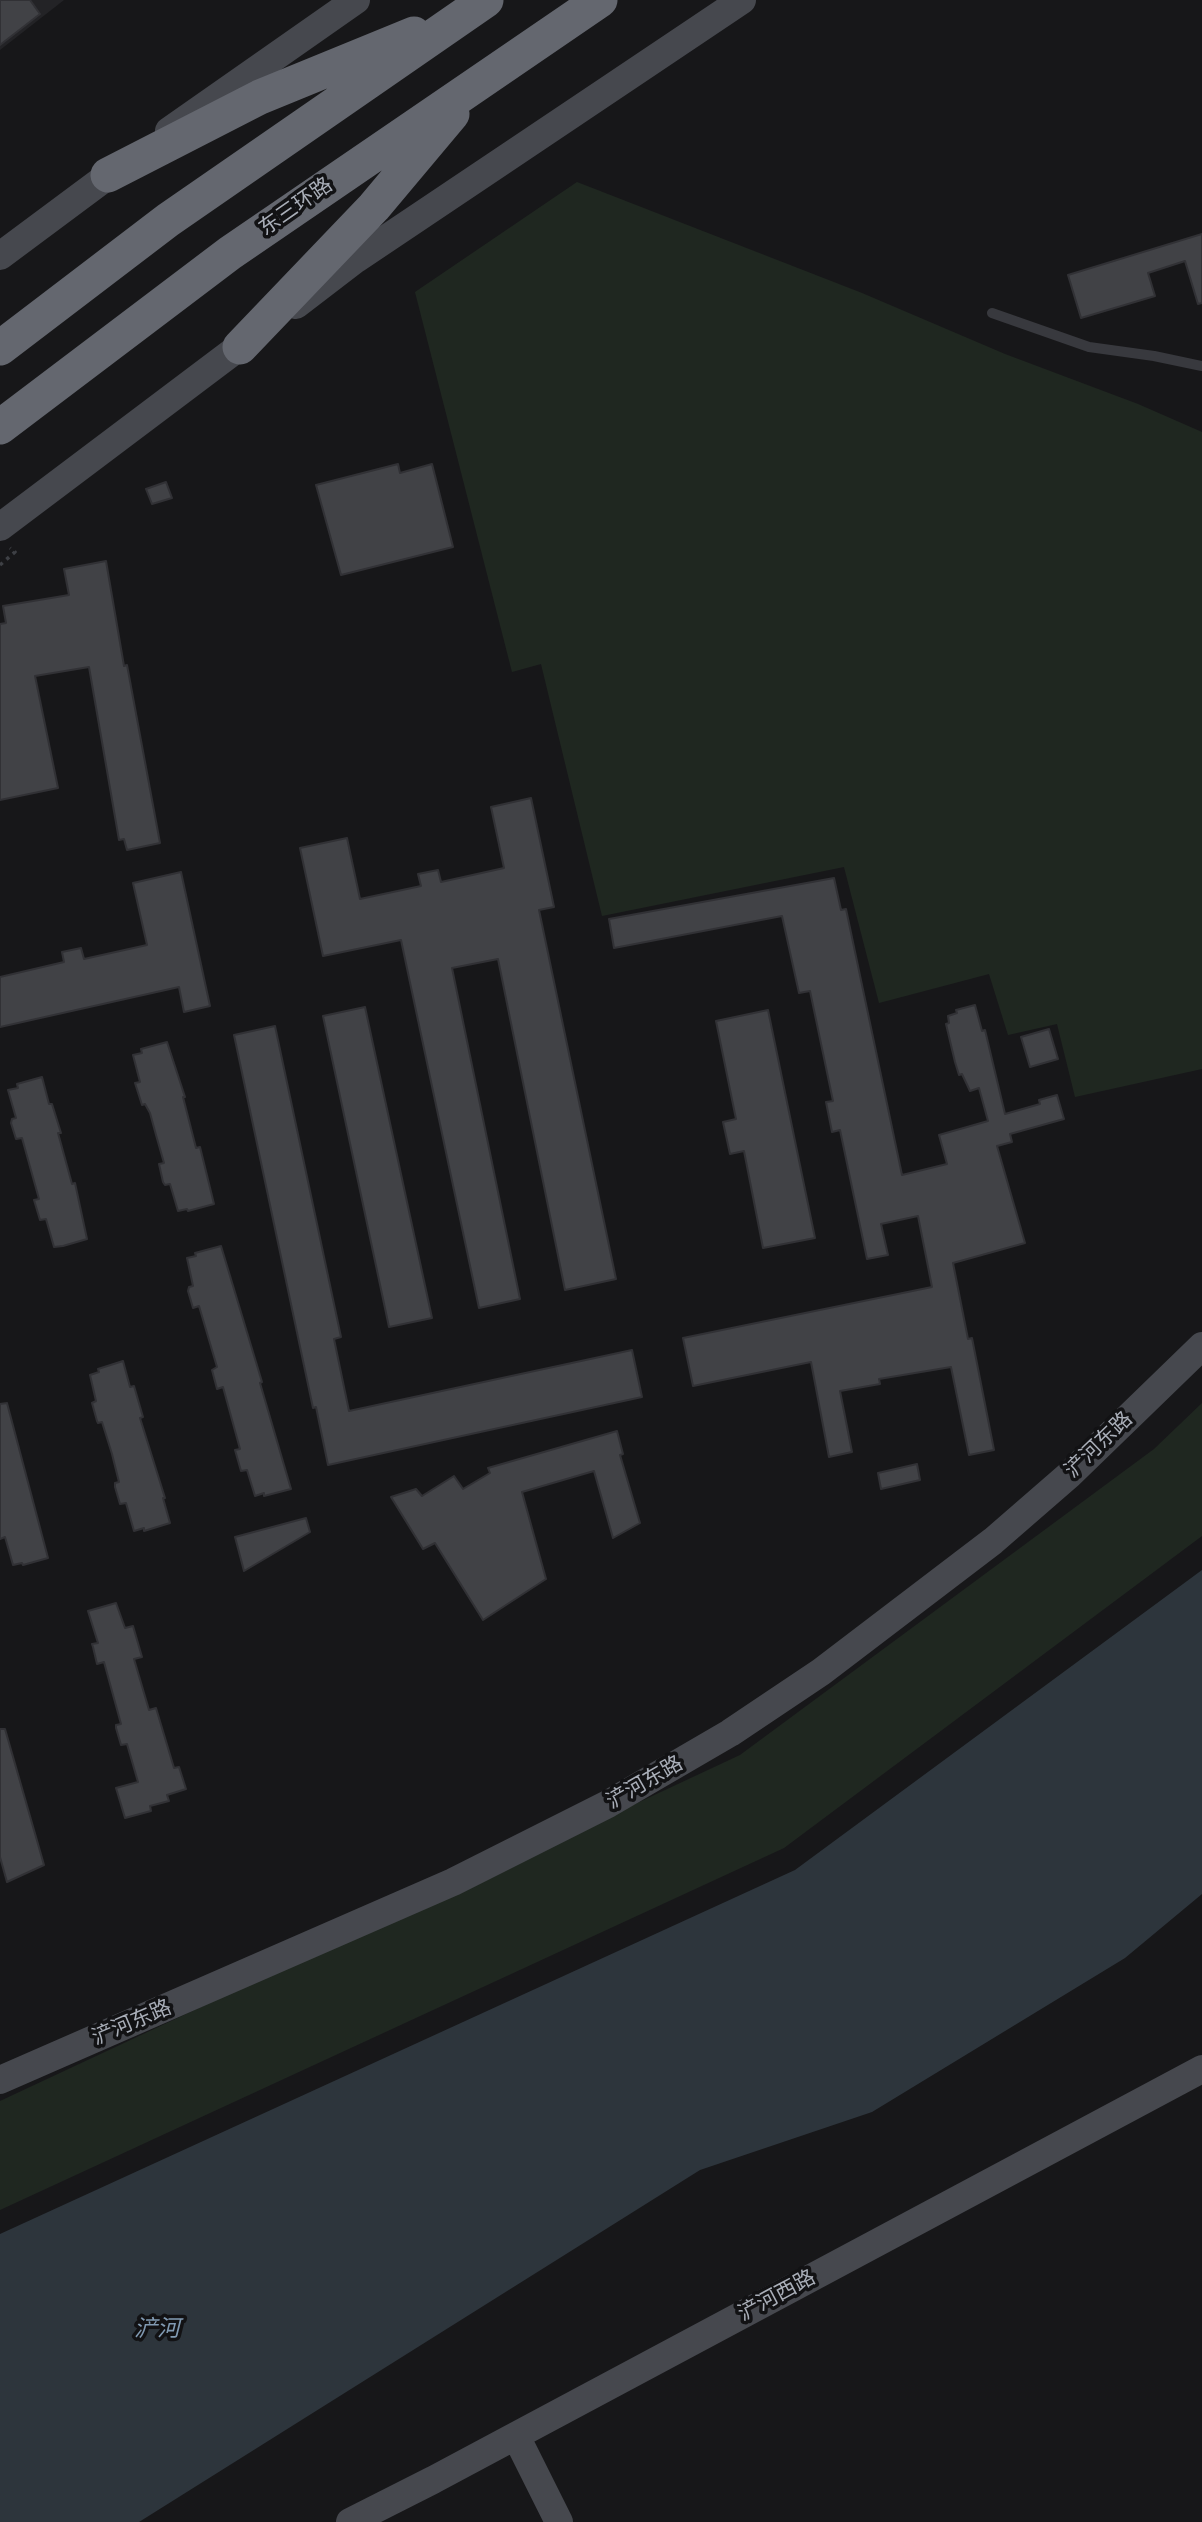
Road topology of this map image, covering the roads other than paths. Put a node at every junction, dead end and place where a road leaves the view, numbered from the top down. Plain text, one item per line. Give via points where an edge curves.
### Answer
1 (356, 0) edge
2 (600, 0) edge
3 (617, 0) edge
4 (742, 0) edge
5 (473, 8) edge
6 (569, 22) junction
7 (475, 88) junction
8 (108, 174) junction
9 (0, 256) edge
10 (992, 313) dead end
11 (240, 347) junction
12 (0, 348) edge
13 (1202, 366) edge
14 (0, 427) edge
15 (3, 536) edge
16 (1202, 1346) edge
17 (1202, 2069) edge
18 (0, 2080) edge
19 (516, 2436) junction
20 (350, 2522) edge
21 (559, 2522) edge

1 - 8 street
2 - 6 highway, 东三环路
3 - 6 highway
4 - 11 street via 356,260
5 - 8 highway via 260,97
5 - 12 highway via 168,220
6 - 7 highway, 东三环路
7 - 11 highway via 374,207
7 - 14 highway, 东三环路 via 230,253
8 - 9 street
10 - 13 lane via 1089,347
11 - 15 street
16 - 18 street, 浐河东路 via 1069,1475 993,1541 832,1664 730,1733 586,1816 453,1882
17 - 19 street, 浐河西路
19 - 20 street, 浐河西路
19 - 21 street

